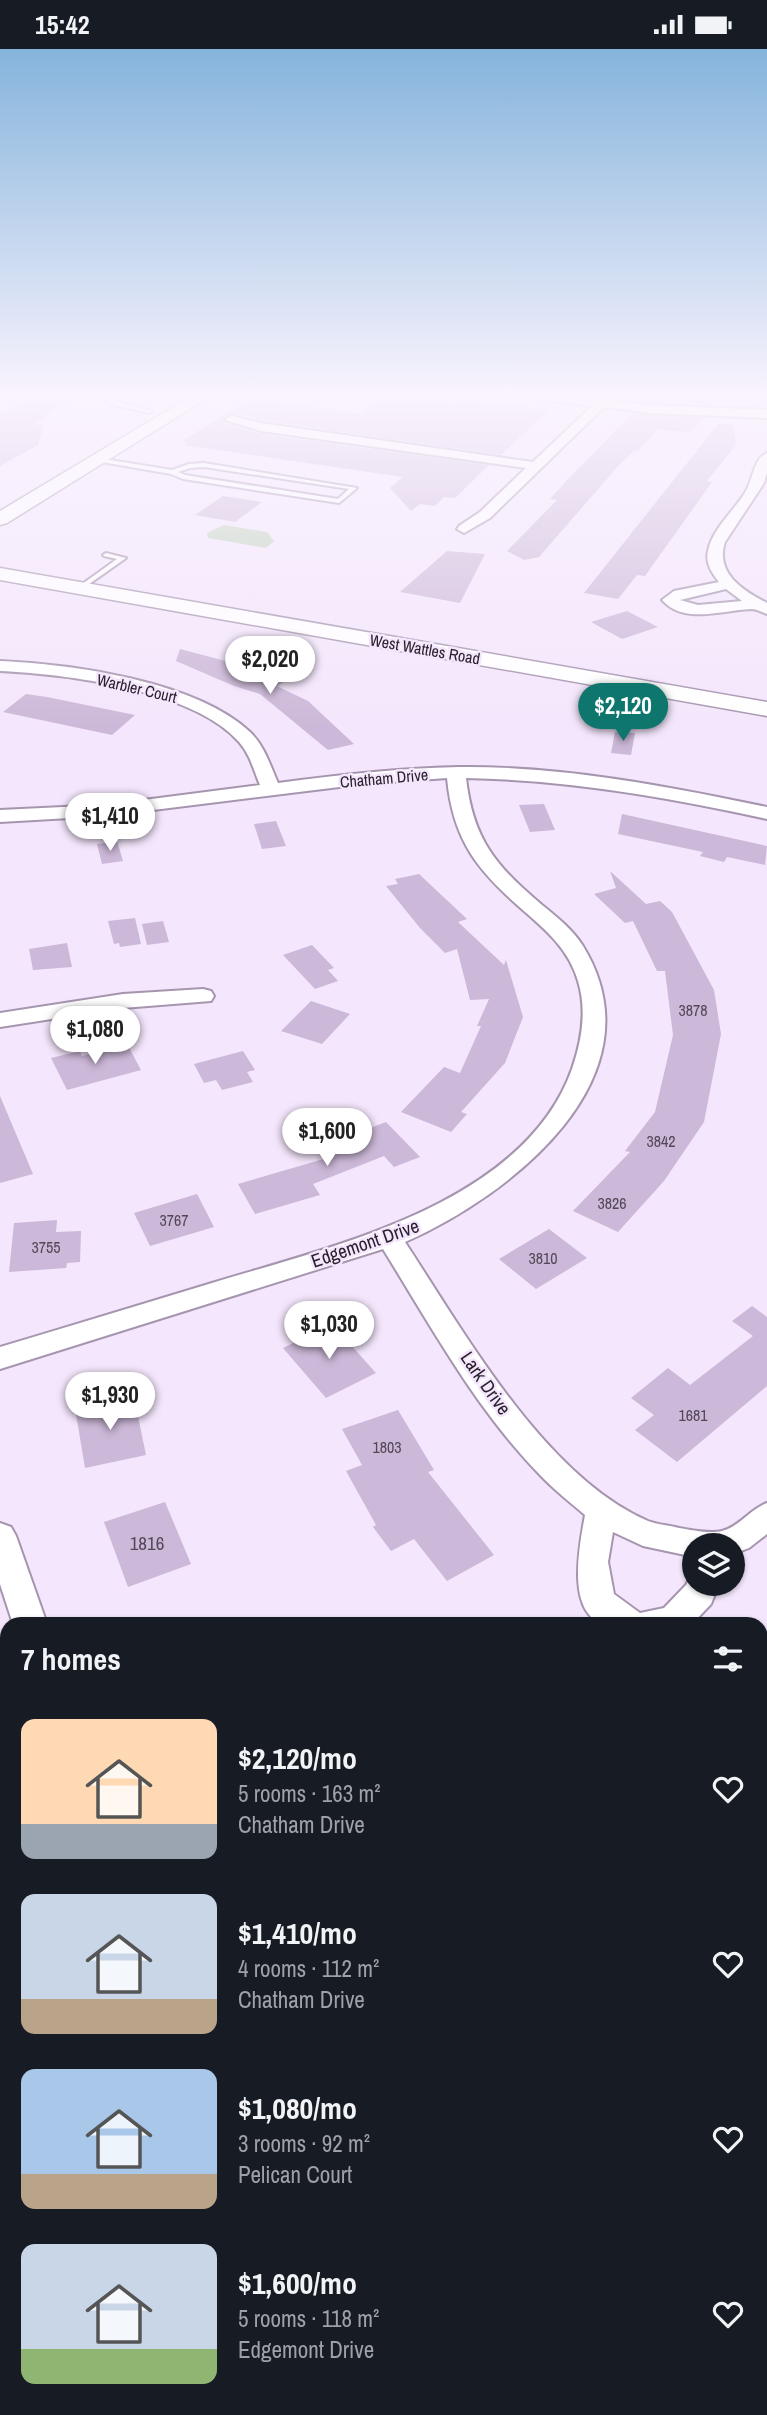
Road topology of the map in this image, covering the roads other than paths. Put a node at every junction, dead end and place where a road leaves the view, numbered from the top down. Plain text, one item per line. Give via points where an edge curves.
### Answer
1 (19, 507) edge
2 (494, 507) edge
3 (744, 507) edge
4 (0, 519) edge
5 (464, 529) dead end
6 (106, 555) dead end
7 (0, 574) edge
8 (729, 584) junction
9 (80, 588) junction
10 (762, 606) edge
11 (0, 666) edge
12 (767, 709) edge
13 (456, 773) junction
14 (272, 791) junction
15 (767, 813) edge
16 (0, 816) edge
17 (203, 996) dead end
18 (0, 1020) edge
19 (389, 1238) junction
20 (0, 1358) edge
21 (601, 1512) junction
22 (767, 1515) edge
23 (744, 1533) edge
24 (0, 1536) edge
25 (682, 1543) edge
26 (697, 1596) edge
27 (28, 1617) edge
28 (620, 1617) edge
29 (677, 1617) edge

1 - 4 main road
2 - 5 street
3 - 8 street via 714,551 716,567
6 - 9 lane via 123,558
7 - 9 main road, West Wattles Road
8 - 10 street
8 - 10 street via 670,600 679,608 693,610
9 - 12 main road, West Wattles Road
11 - 14 street, Warbler Court via 60,671 199,705 244,736
13 - 14 street, Chatham Drive via 384,776
13 - 15 street, Chatham Drive via 587,779
13 - 19 street, Edgemont Drive via 464,823 472,842 490,868 572,947 588,977 595,1026 578,1084 528,1152 448,1210
14 - 16 street, Chatham Drive via 115,810
17 - 18 street via 123,1001
19 - 20 street, Edgemont Drive
19 - 21 street, Lark Drive via 493,1395 532,1445
21 - 25 street, Lark Drive via 640,1533
21 - 28 street via 592,1562 600,1602
22 - 23 street
24 - 27 street
26 - 29 street

